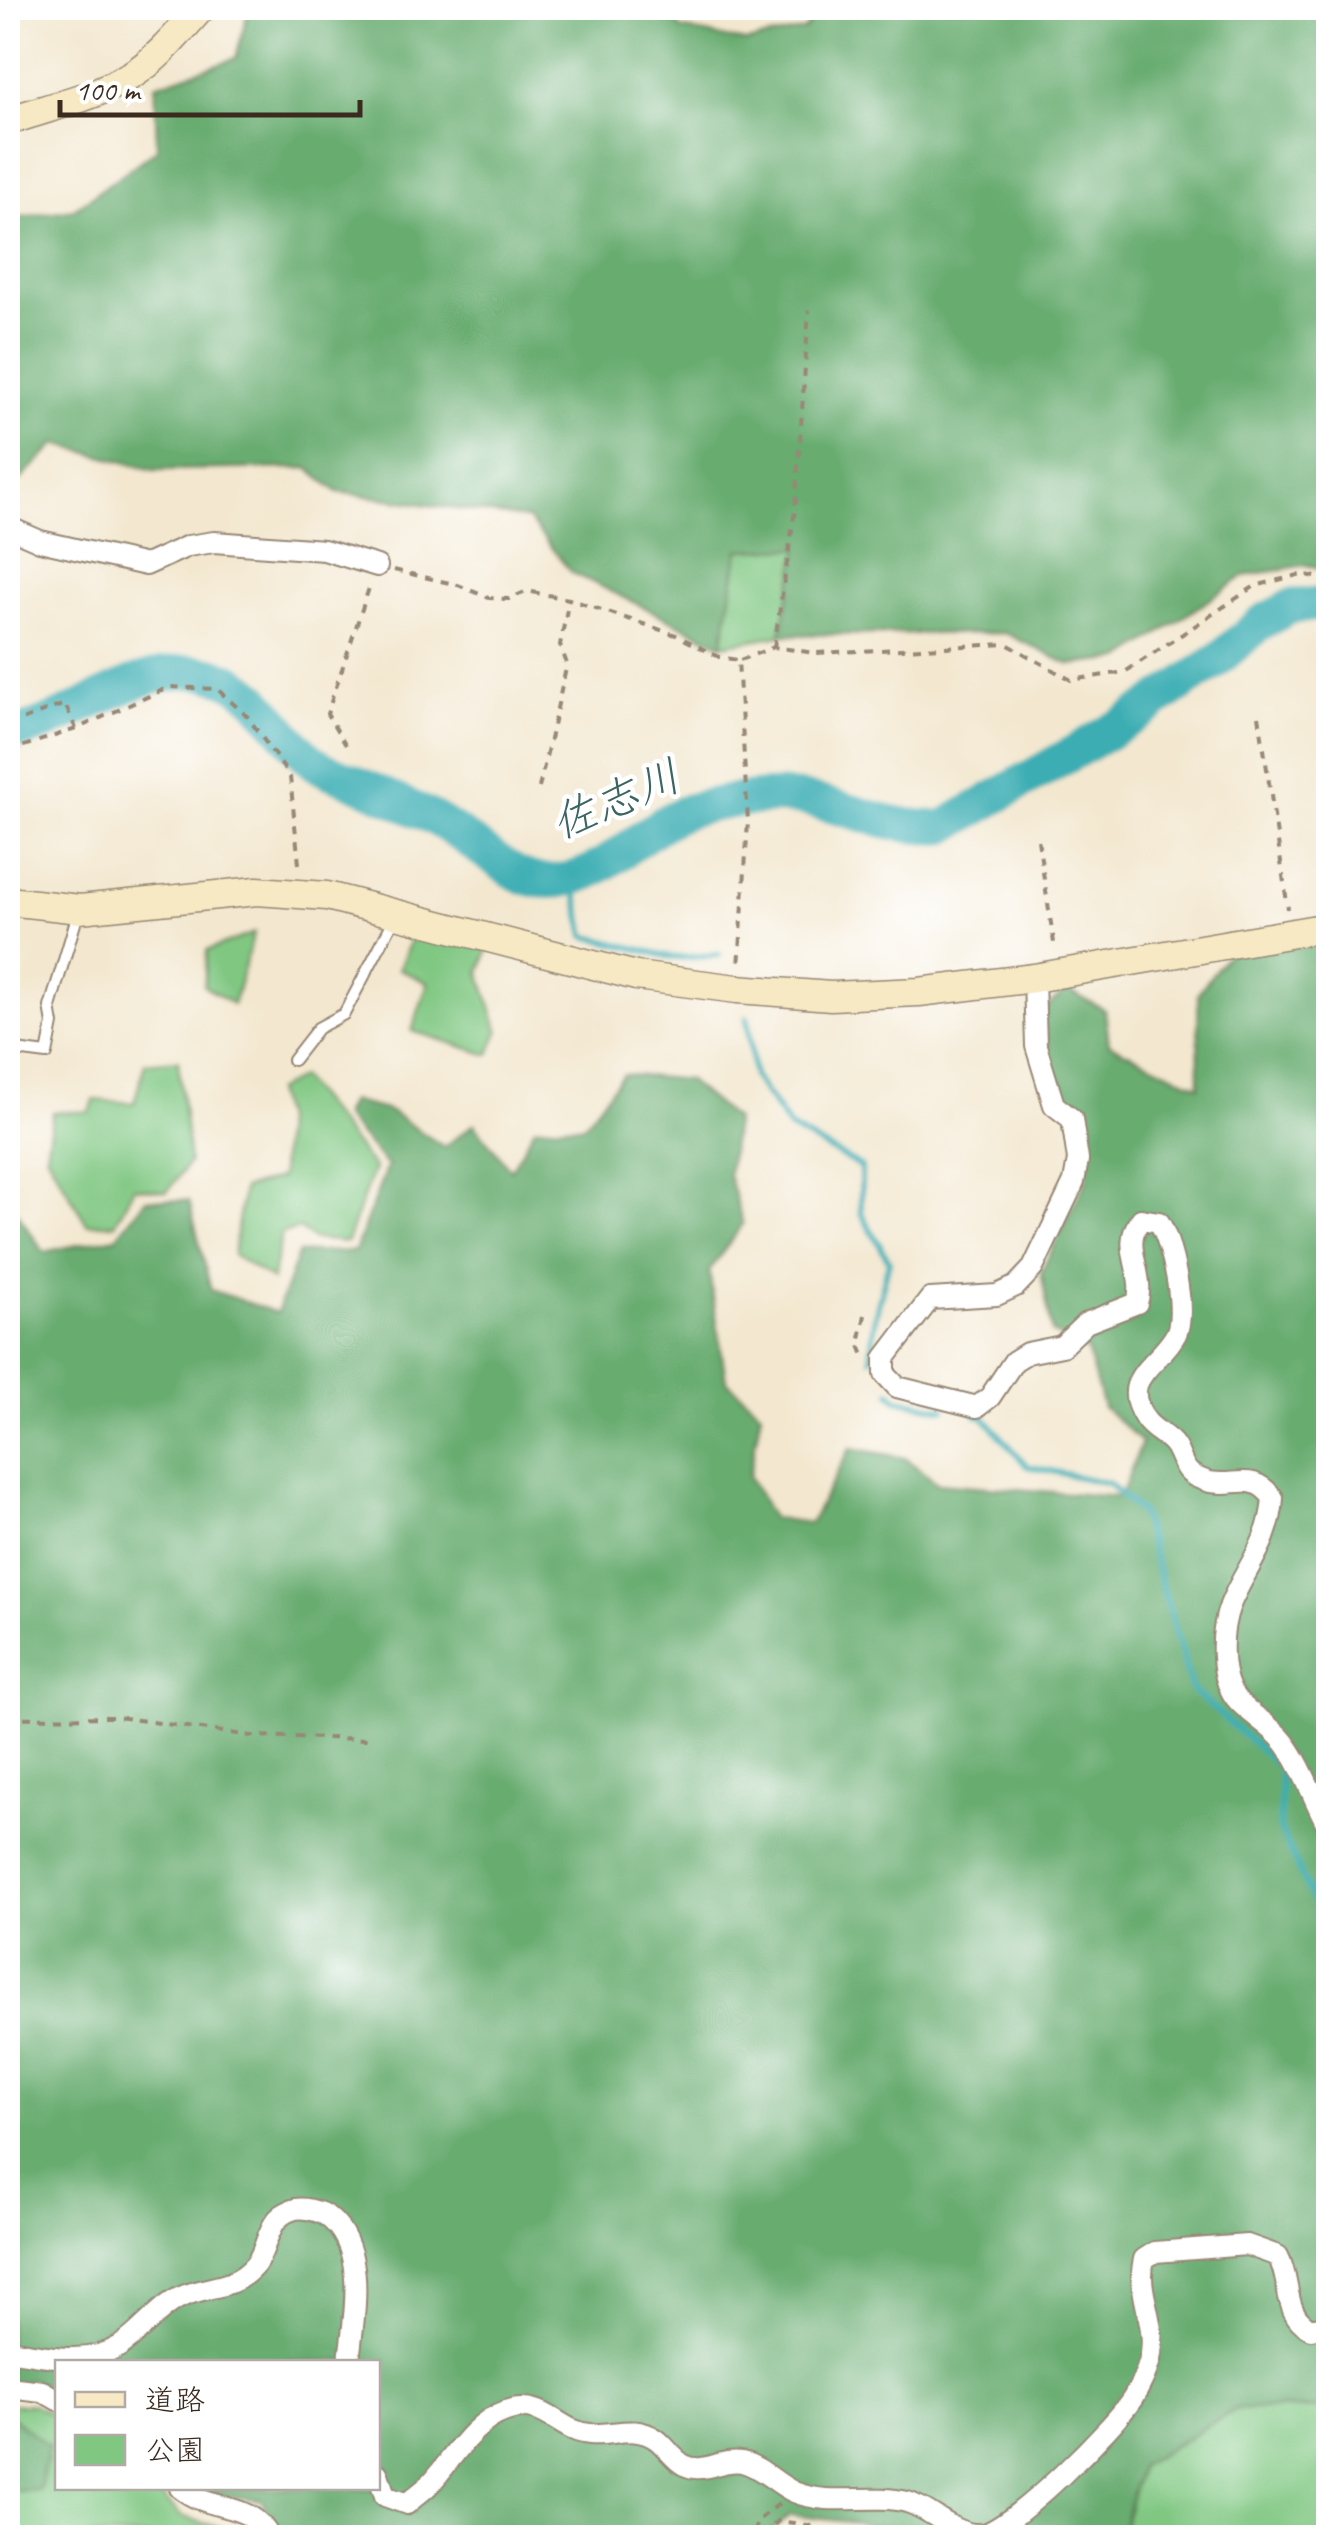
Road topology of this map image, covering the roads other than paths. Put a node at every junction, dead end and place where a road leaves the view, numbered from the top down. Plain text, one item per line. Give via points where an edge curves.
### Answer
1 (201, 8) edge
2 (8, 120) edge
3 (8, 527) edge
4 (377, 566) road end
5 (8, 902) edge
6 (80, 909) junction
7 (397, 913) junction
8 (1328, 928) edge
9 (1046, 976) junction
10 (8, 1049) edge
11 (294, 1060) dead end
12 (1328, 1826) edge
13 (1328, 2325) edge
14 (8, 2350) edge
15 (349, 2360) edge
16 (8, 2387) edge
17 (55, 2398) edge
18 (380, 2480) edge
19 (184, 2490) edge
20 (270, 2538) edge

1 - 2 street via 135,72 102,90
3 - 4 street via 40,541 146,565 214,542 324,550
5 - 6 street
6 - 7 street via 257,891 327,896
6 - 10 lane via 50,1007 47,1054
7 - 9 street via 636,976 737,989 831,996
7 - 11 lane via 344,1014 318,1028
8 - 9 street
9 - 12 street via 1036,1046 1054,1106 1072,1119 1074,1182 1034,1268 998,1295 930,1299 885,1358 885,1374 897,1386 976,1407 1014,1361 1062,1346 1086,1323 1136,1303 1142,1288 1130,1250 1132,1229 1141,1218 1159,1222 1168,1236 1181,1319 1175,1336 1138,1378 1136,1401 1147,1422 1173,1442 1189,1473 1209,1482 1251,1482 1273,1498 1265,1542 1229,1608 1226,1684 1288,1747
13 - 18 street via 1310,2329 1298,2322 1278,2256 1247,2246 1155,2252 1144,2259 1140,2276 1152,2324 1149,2362 1133,2398 1062,2476 1000,2528 981,2534 894,2499 836,2501 794,2492 748,2463 729,2460 704,2470 682,2464 655,2438 626,2429 592,2435 527,2408 504,2412 462,2442 407,2504 385,2496
14 - 15 street via 78,2359 118,2348 180,2297 232,2284 256,2264 273,2223 293,2209 332,2220 350,2247 356,2288
16 - 17 street
19 - 20 street via 210,2505 243,2510 262,2522

